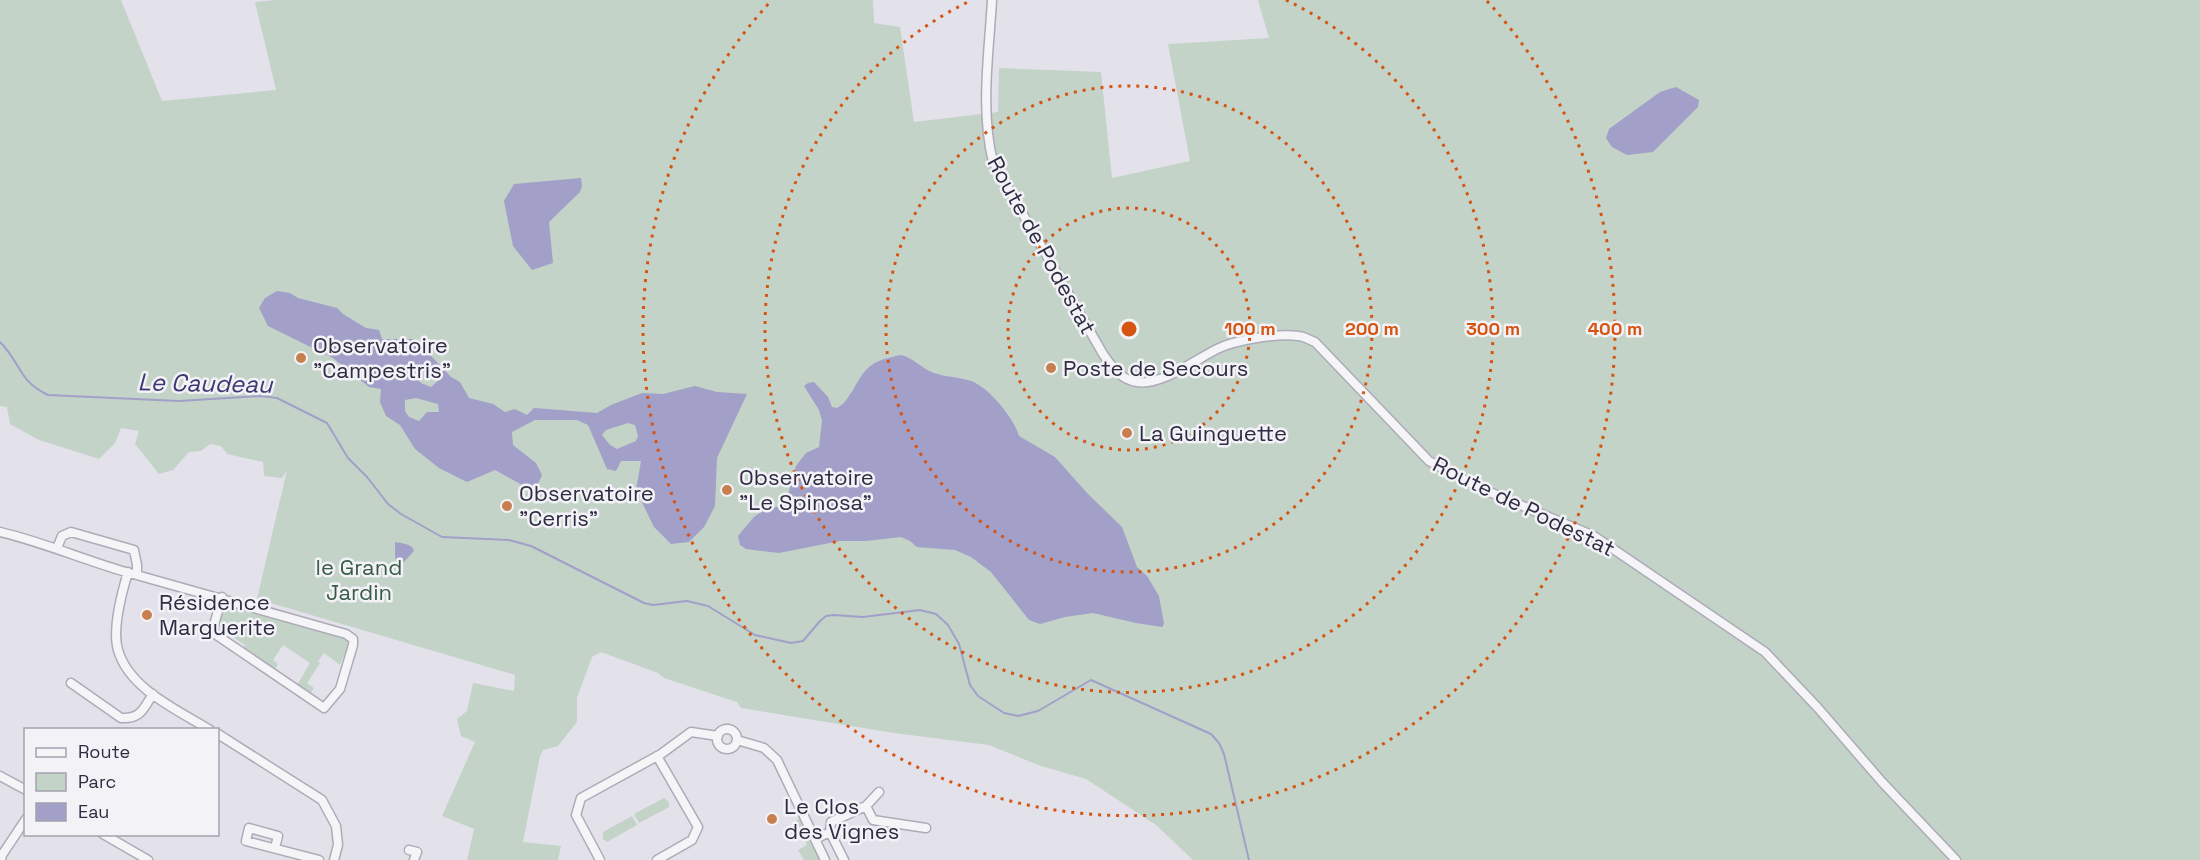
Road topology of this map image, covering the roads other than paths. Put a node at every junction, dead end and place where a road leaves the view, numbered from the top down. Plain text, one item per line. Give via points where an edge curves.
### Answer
1 (992, 0) edge
2 (0, 532) edge
3 (57, 549) junction
4 (132, 573) junction
5 (222, 597) junction
6 (71, 683) dead end
7 (153, 694) junction
8 (208, 728) edge
9 (219, 736) edge
10 (718, 736) junction
11 (737, 740) junction
12 (657, 756) junction
13 (0, 776) edge
14 (24, 789) edge
15 (879, 792) dead end
16 (866, 806) junction
17 (24, 822) edge
18 (926, 828) dead end
19 (830, 832) junction
20 (106, 836) edge
21 (815, 839) junction
22 (275, 848) dead end
23 (409, 850) dead end
24 (1, 860) edge
25 (148, 860) edge
26 (319, 860) edge
27 (334, 860) edge
28 (414, 860) edge
29 (600, 860) edge
30 (657, 860) edge
31 (825, 860) edge
32 (844, 860) edge
33 (1956, 860) edge

1 - 33 street, Route de Podestat via 987,138 993,162 1099,348 1120,375 1135,382 1161,379 1238,342 1297,335 1315,342 1429,461 1480,488 1594,536 1765,652
2 - 3 street
3 - 4 street
3 - 4 street via 62,536 70,532 134,550 137,565
4 - 5 street
4 - 7 street via 117,625 117,648 125,667
5 - 5 street via 212,632 324,708 340,689 353,639
6 - 7 street via 121,718 138,716
7 - 8 street
9 - 27 street via 322,800 336,826 338,845
10 - 11 street via 729,730
10 - 11 street via 719,745 727,749 735,746
10 - 12 street via 691,732
11 - 21 street via 764,748 777,760
12 - 29 street via 581,798 576,815
12 - 30 street via 698,827 692,840
13 - 14 street
15 - 16 street
16 - 18 street via 873,820
16 - 19 street via 831,822
17 - 24 street
19 - 21 street
19 - 32 street
20 - 25 street
21 - 31 street
22 - 26 street
23 - 28 street via 417,852

